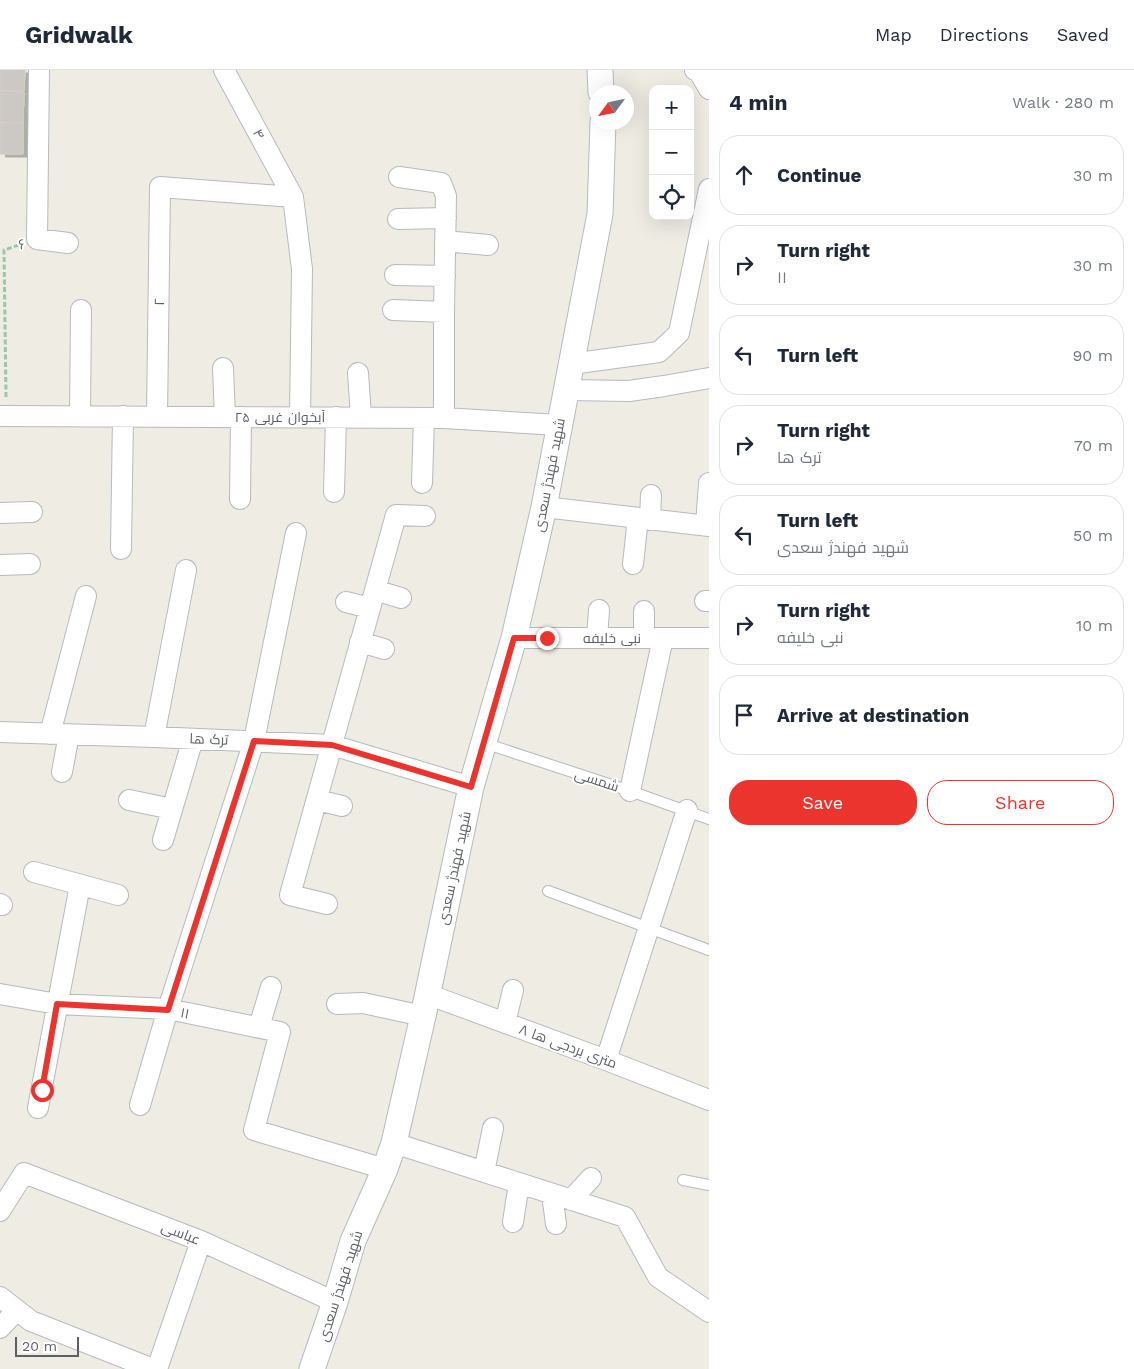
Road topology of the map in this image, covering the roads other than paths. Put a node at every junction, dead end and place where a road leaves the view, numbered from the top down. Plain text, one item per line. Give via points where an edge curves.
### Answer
1 (39, 70) edge
2 (224, 70) edge
3 (600, 70) edge
4 (695, 70) edge
5 (601, 85) edge
6 (709, 89) edge
7 (603, 130) edge
8 (399, 177) dead end
9 (709, 189) edge
10 (293, 197) junction
11 (446, 218) junction
12 (398, 219) dead end
13 (445, 241) junction
14 (68, 243) dead end
15 (488, 244) dead end
16 (395, 275) dead end
17 (444, 276) junction
18 (81, 310) dead end
19 (393, 310) dead end
20 (444, 312) junction
21 (571, 364) junction
22 (223, 368) dead end
23 (358, 373) dead end
24 (709, 378) edge
25 (566, 390) junction
26 (3, 416) edge
27 (80, 416) junction
28 (123, 416) junction
29 (157, 416) junction
30 (233, 417) junction
31 (300, 417) junction
32 (336, 417) junction
33 (361, 417) junction
34 (434, 418) junction
35 (559, 425) junction
36 (422, 483) dead end
37 (709, 483) edge
38 (334, 492) dead end
39 (651, 495) dead end
40 (240, 499) dead end
41 (544, 507) junction
42 (32, 512) dead end
43 (0, 513) edge
44 (425, 516) dead end
45 (644, 519) junction
46 (708, 526) edge
47 (296, 533) dead end
48 (121, 549) dead end
49 (0, 564) edge
50 (30, 564) dead end
51 (633, 564) dead end
52 (186, 570) dead end
53 (86, 596) dead end
54 (401, 598) dead end
55 (372, 599) junction
56 (346, 602) dead end
57 (599, 610) dead end
58 (644, 611) dead end
59 (514, 638) junction
60 (596, 638) junction
61 (653, 638) junction
62 (709, 638) edge
63 (360, 642) junction
64 (384, 649) dead end
65 (0, 732) edge
66 (60, 734) junction
67 (154, 737) junction
68 (193, 739) junction
69 (254, 741) junction
70 (484, 742) junction
71 (332, 745) junction
72 (62, 772) dead end
73 (471, 787) junction
74 (630, 791) junction
75 (129, 800) dead end
76 (317, 800) junction
77 (342, 806) dead end
78 (172, 809) junction
79 (687, 810) junction
80 (709, 819) edge
81 (163, 840) dead end
82 (34, 872) dead end
83 (80, 885) junction
84 (548, 891) dead end
85 (118, 895) dead end
86 (327, 904) dead end
87 (648, 928) junction
88 (709, 950) edge
89 (271, 987) dead end
90 (513, 990) dead end
91 (0, 994) edge
92 (57, 1004) junction
93 (337, 1004) dead end
94 (425, 1005) junction
95 (168, 1010) junction
96 (505, 1023) junction
97 (259, 1027) junction
98 (606, 1060) junction
99 (709, 1100) edge
100 (140, 1105) dead end
101 (38, 1108) dead end
102 (493, 1128) dead end
103 (394, 1143) junction
104 (386, 1169) junction
105 (484, 1172) junction
106 (591, 1178) dead end
107 (683, 1180) dead end
108 (519, 1183) junction
109 (709, 1185) edge
110 (562, 1197) junction
111 (0, 1211) edge
112 (513, 1222) dead end
113 (556, 1224) dead end
114 (201, 1241) junction
115 (0, 1297) edge
116 (335, 1302) junction
117 (17, 1310) junction
118 (709, 1312) edge
119 (0, 1328) edge
120 (153, 1369) edge
121 (157, 1369) edge
122 (312, 1369) edge

1 - 14 street, ۶ via 36,239
2 - 10 street, ۴
3 - 5 street
4 - 6 street
7 - 21 street, شهید فهندژ سعدی via 600,214
8 - 11 street via 440,183 446,196
9 - 21 street via 680,334 659,352
10 - 29 street, ۲ via 160,187
10 - 31 street via 302,269
11 - 12 street
11 - 13 street
13 - 15 street
13 - 17 street
16 - 17 street
17 - 20 street
18 - 27 street
19 - 20 street
20 - 34 street
21 - 25 street, شهید فهندژ سعدی
22 - 30 street
23 - 33 street
24 - 25 street via 629,391
25 - 35 street, شهید فهندژ سعدی
26 - 27 street, آبخوان غربی ۲۵
27 - 28 street, آبخوان غربی ۲۵
28 - 29 street, آبخوان غربی ۲۵
28 - 48 street
29 - 30 street, آبخوان غربی ۲۵
30 - 31 street, آبخوان غربی ۲۵
30 - 40 street
31 - 32 street, آبخوان غربی ۲۵
32 - 33 street, آبخوان غربی ۲۵
32 - 38 street
33 - 34 street, آبخوان غربی ۲۵
34 - 35 street, آبخوان غربی ۲۵
34 - 36 street
35 - 41 street, شهید فهندژ سعدی
37 - 46 street
39 - 45 street
41 - 45 street
41 - 59 street, شهید فهندژ سعدی
42 - 43 street
44 - 55 street via 396,515
45 - 46 street
45 - 51 street
47 - 69 street
49 - 50 street
52 - 67 street
53 - 66 street
54 - 55 street
55 - 56 street
55 - 63 street
57 - 60 street
58 - 61 street
59 - 60 street, نبی خلیفه
59 - 70 street, شهید فهندژ سعدی
60 - 61 street, نبی خلیفه
61 - 62 street, نبی خلیفه
61 - 74 street
63 - 64 street
63 - 71 street
65 - 66 street, ترک ها
66 - 67 street, ترک ها
66 - 72 street
67 - 68 street, ترک ها
68 - 69 street, ترک ها
68 - 78 street
69 - 71 street, ترک ها
69 - 95 street
70 - 73 street, شهید فهندژ سعدی
70 - 74 lane, شمسی
71 - 73 street, ترک ها
71 - 76 street
73 - 94 street, شهید فهندژ سعدی
74 - 79 lane, شمسی
75 - 78 street
76 - 77 street
76 - 86 street via 290,895
78 - 81 street
79 - 80 lane, شمسی
79 - 87 street
82 - 83 street
83 - 85 street
83 - 92 street
84 - 87 lane
87 - 88 lane
87 - 98 street
89 - 97 street
90 - 96 street
91 - 92 street, ۱۱
92 - 95 street, ۱۱
92 - 101 street
93 - 94 street, ۸ متری بردجی ها
94 - 96 street, ۸ متری بردجی ها
94 - 103 street, شهید فهندژ سعدی
95 - 97 street, ۱۱
95 - 100 street
96 - 98 street, ۸ متری بردجی ها
97 - 104 street, ۱۱ via 280,1032 254,1130
98 - 99 street, ۸ متری بردجی ها
102 - 105 street
103 - 104 street, شهید فهندژ سعدی
103 - 105 street
104 - 116 street, شهید فهندژ سعدی via 353,1241
105 - 108 street
106 - 110 street
107 - 109 lane
108 - 110 street
108 - 112 street
110 - 113 street
110 - 118 street via 625,1217 658,1277
111 - 114 street, عباسی via 24,1173
114 - 116 street, عباسی
114 - 121 street
115 - 117 street
116 - 122 street, شهید فهندژ سعدی
117 - 119 street
117 - 120 street via 31,1321

